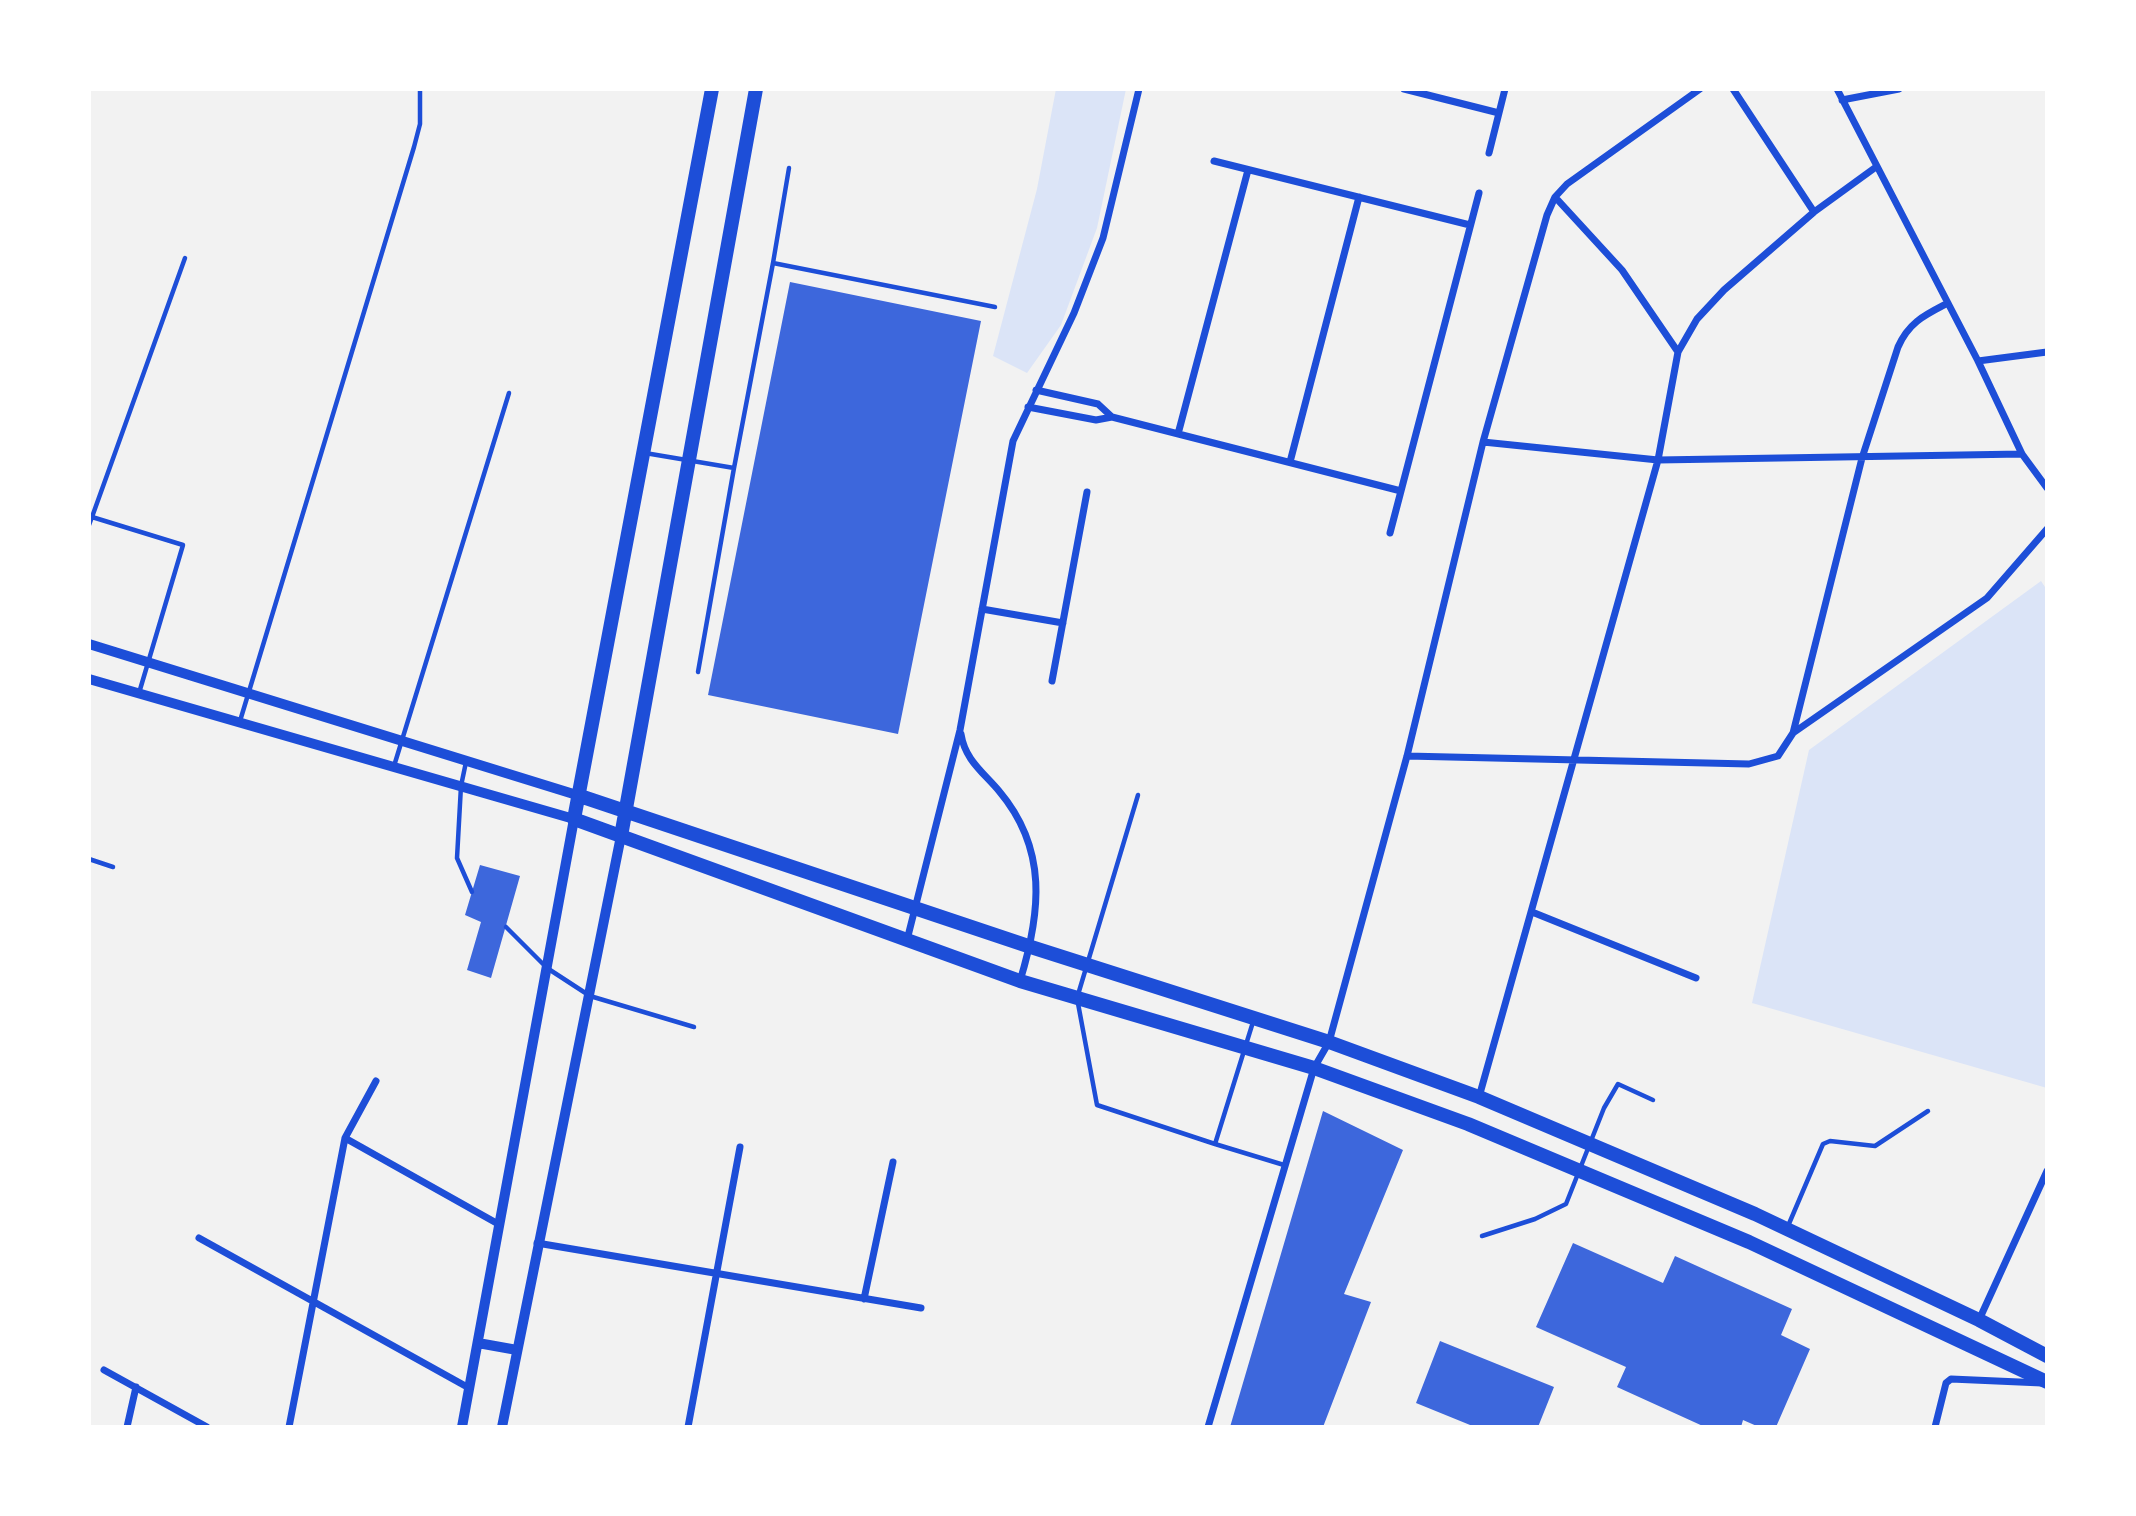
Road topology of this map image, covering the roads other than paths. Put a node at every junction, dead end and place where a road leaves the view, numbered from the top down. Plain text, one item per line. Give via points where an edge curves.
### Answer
1 (420, 89) edge
2 (712, 89) edge
3 (756, 89) edge
4 (1139, 89) edge
5 (1404, 89) edge
6 (1505, 89) edge
7 (1700, 89) edge
8 (1732, 89) edge
9 (1837, 89) edge
10 (1899, 89) edge
11 (1842, 100) junction
12 (1499, 113) junction
13 (1489, 153) dead end
14 (1214, 161) dead end
15 (1876, 167) junction
16 (789, 168) dead end
17 (1248, 170) junction
18 (1479, 193) dead end
19 (1359, 197) junction
20 (1555, 197) junction
21 (1814, 212) junction
22 (1470, 225) junction
23 (185, 258) dead end
24 (773, 263) junction
25 (1948, 303) junction
26 (995, 307) dead end
27 (1678, 352) junction
28 (2047, 352) edge
29 (1978, 361) junction
30 (1036, 390) junction
31 (509, 393) dead end
32 (1028, 407) junction
33 (1112, 417) junction
34 (1178, 434) junction
35 (1483, 442) junction
36 (644, 453) junction
37 (2022, 454) junction
38 (1862, 458) junction
39 (1658, 460) junction
40 (689, 461) junction
41 (1290, 462) junction
42 (734, 468) junction
43 (2047, 488) edge
44 (1401, 491) junction
45 (1087, 492) dead end
46 (92, 517) junction
47 (89, 525) edge
48 (2047, 529) edge
49 (1390, 533) dead end
50 (982, 609) junction
51 (1063, 623) junction
52 (89, 644) edge
53 (148, 662) junction
54 (698, 672) dead end
55 (89, 679) edge
56 (1052, 681) dead end
57 (139, 693) junction
58 (247, 693) junction
59 (239, 722) junction
60 (960, 730) junction
61 (1793, 733) junction
62 (402, 741) junction
63 (1406, 756) junction
64 (1572, 760) junction
65 (467, 761) junction
66 (394, 766) junction
67 (461, 786) junction
68 (1138, 795) dead end
69 (580, 796) junction
70 (626, 812) junction
71 (574, 819) junction
72 (621, 836) junction
73 (89, 859) edge
74 (113, 867) dead end
75 (472, 892) dead end
76 (915, 907) junction
77 (1532, 912) junction
78 (506, 927) dead end
79 (907, 940) junction
80 (1031, 947) junction
81 (1087, 965) junction
82 (547, 968) junction
83 (1696, 978) dead end
84 (1020, 981) junction
85 (590, 996) junction
86 (1077, 998) junction
87 (1255, 1018) junction
88 (694, 1027) dead end
89 (1329, 1042) junction
90 (1246, 1048) junction
91 (1314, 1068) junction
92 (376, 1081) dead end
93 (1479, 1097) junction
94 (1653, 1100) dead end
95 (1928, 1111) dead end
96 (345, 1138) junction
97 (1215, 1144) junction
98 (1589, 1144) junction
99 (740, 1147) dead end
100 (893, 1162) dead end
101 (1285, 1165) junction
102 (2047, 1171) edge
103 (1581, 1172) junction
104 (500, 1225) junction
105 (1787, 1229) junction
106 (1482, 1236) dead end
107 (199, 1238) dead end
108 (537, 1243) junction
109 (716, 1273) junction
110 (864, 1299) junction
111 (313, 1302) junction
112 (921, 1308) dead end
113 (1979, 1320) junction
114 (478, 1343) junction
115 (517, 1350) junction
116 (2047, 1356) edge
117 (104, 1370) dead end
118 (2047, 1382) edge
119 (136, 1387) junction
120 (469, 1388) junction
121 (127, 1427) edge
122 (207, 1427) edge
123 (289, 1427) edge
124 (461, 1427) edge
125 (502, 1427) edge
126 (688, 1427) edge
127 (1208, 1427) edge
128 (1935, 1427) edge

1 - 58 lane via 420,124 414,147
2 - 36 main road
3 - 40 main road
4 - 30 street via 1103,239 1074,313
5 - 12 street
6 - 12 street
7 - 20 street
8 - 21 street
9 - 11 street
10 - 11 street
11 - 15 street
12 - 13 street
14 - 17 street
15 - 21 street
15 - 25 street
16 - 24 lane
17 - 19 street
17 - 34 street
18 - 22 street
19 - 22 street
19 - 41 street
20 - 27 street via 1622,270
20 - 35 street
21 - 27 street via 1724,290 1697,319
22 - 44 street
23 - 46 lane
24 - 26 lane
24 - 42 lane
25 - 29 street
25 - 38 street via 1916,319 1905,331
27 - 39 street
28 - 29 street
29 - 37 street
30 - 32 street
30 - 33 street via 1098,404
31 - 62 lane
32 - 33 street via 1096,419
32 - 50 street via 1013,441
33 - 34 street
34 - 41 street
35 - 39 street
35 - 63 street
36 - 40 lane
36 - 69 main road
37 - 38 street
37 - 43 street
38 - 39 street
38 - 61 street
39 - 64 street
40 - 42 lane
40 - 70 main road
41 - 44 street
42 - 54 lane
44 - 49 street
45 - 51 street
46 - 47 lane
46 - 53 lane via 183,545
48 - 61 street via 1987,598
50 - 51 street
50 - 60 street
51 - 56 street
52 - 53 street
53 - 57 lane
53 - 58 street
55 - 57 street
57 - 59 street
58 - 59 lane
58 - 62 street
59 - 66 street
60 - 76 street
60 - 80 street via 966,756 1010,804 1033,849 1036,898
61 - 64 street via 1778,756 1749,764
62 - 65 street
62 - 66 lane
63 - 64 street
63 - 89 street
64 - 77 street
65 - 67 lane
65 - 69 street
66 - 67 street
67 - 71 street
67 - 75 lane via 457,858
68 - 81 lane
69 - 70 main road
69 - 71 main road
70 - 72 main road
70 - 76 main road
71 - 72 main road
71 - 82 street
72 - 79 main road
72 - 85 street
73 - 74 lane
76 - 79 street
76 - 80 main road
77 - 83 street
77 - 93 street
78 - 82 lane
79 - 84 main road
80 - 81 main road
80 - 84 street
81 - 86 lane
81 - 87 main road
82 - 85 lane
82 - 104 street
84 - 86 main road
85 - 88 lane
85 - 108 street
86 - 90 main road
86 - 97 lane via 1097,1105
87 - 89 main road
87 - 90 lane
89 - 91 street
89 - 93 main road
90 - 91 main road
90 - 97 lane
91 - 101 street
91 - 103 main road via 1468,1124
92 - 96 street
93 - 98 main road
94 - 98 lane via 1618,1084
95 - 105 lane via 1875,1146 1823,1144
96 - 104 street
96 - 111 street
97 - 101 lane
98 - 103 lane
98 - 105 main road
99 - 109 street
100 - 110 street
101 - 127 street
102 - 113 street
103 - 106 lane via 1560,1208
103 - 118 main road via 1749,1242
104 - 114 street
105 - 113 main road
107 - 111 street
108 - 109 street
108 - 115 street
109 - 110 street
109 - 126 street
110 - 112 street
111 - 120 street
111 - 123 street
113 - 116 main road
114 - 115 street
114 - 120 street
115 - 125 street
117 - 119 street
118 - 128 street via 1951,1379
119 - 121 street
119 - 122 street
120 - 124 street

